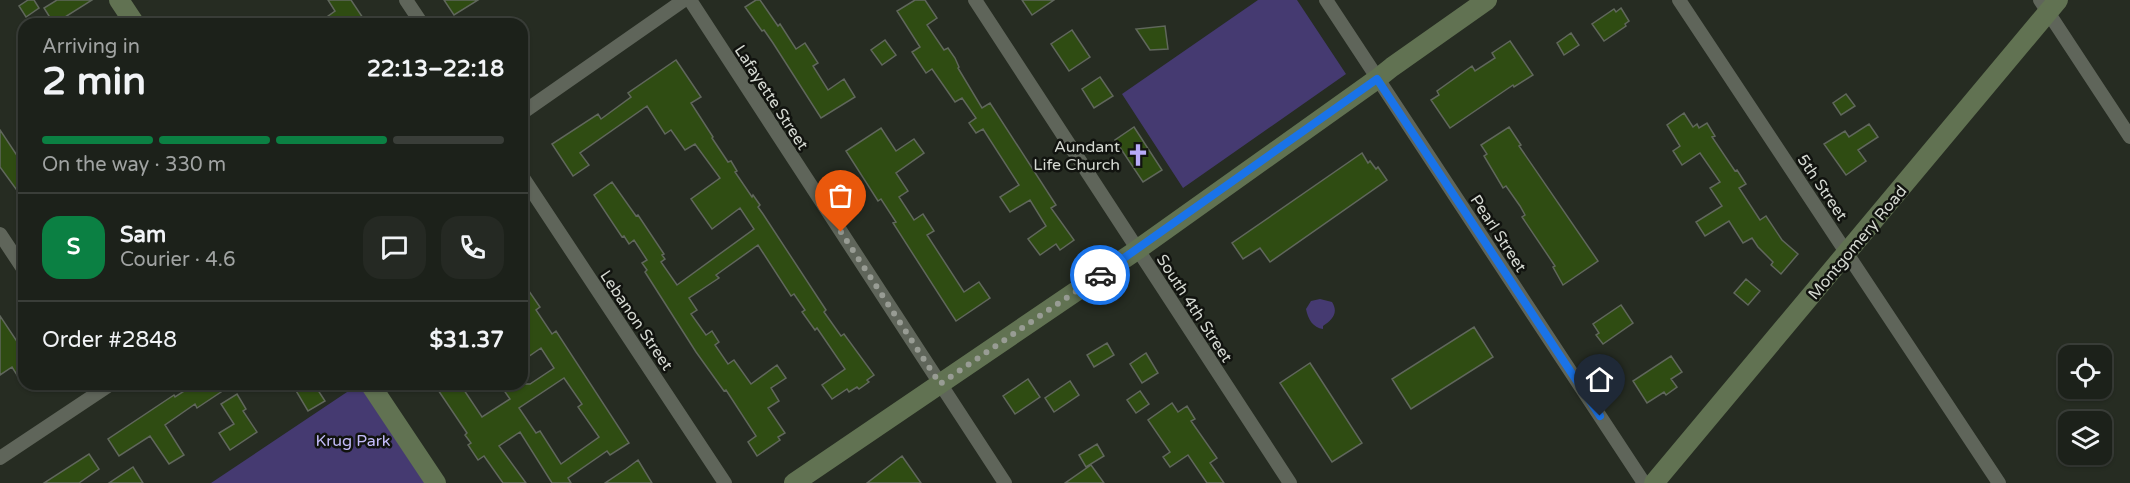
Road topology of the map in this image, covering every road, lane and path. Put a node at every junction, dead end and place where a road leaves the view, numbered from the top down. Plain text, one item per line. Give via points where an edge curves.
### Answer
1 (119, 0) edge
2 (406, 0) edge
3 (684, 0) edge
4 (690, 0) edge
5 (975, 0) edge
6 (1326, 0) edge
7 (1487, 0) edge
8 (1679, 0) edge
9 (2049, 4) edge
10 (131, 18) edge
11 (418, 18) edge
12 (1377, 79) junction
13 (528, 109) edge
14 (2130, 137) edge
15 (528, 185) edge
16 (0, 234) edge
17 (1137, 250) junction
18 (1847, 253) junction
19 (18, 261) edge
20 (940, 384) junction
21 (98, 390) edge
22 (374, 390) edge
23 (0, 458) edge
24 (436, 483) edge
25 (725, 483) edge
26 (794, 483) edge
27 (1005, 483) edge
28 (1290, 483) edge
29 (1644, 483) edge
30 (1654, 483) edge
31 (1999, 483) edge

1 - 10 street
2 - 11 street
3 - 13 street
4 - 20 street, Lafayette Street
5 - 17 street, South 4th Street
6 - 12 street, Pearl Street
7 - 12 street
8 - 18 street, 5th Street
9 - 14 street
9 - 18 street, Montgomery Road
12 - 17 street
12 - 29 street, Pearl Street
15 - 25 street, Lebanon Street
16 - 19 street
17 - 20 street
17 - 28 street, South 4th Street
18 - 30 street, Montgomery Road
18 - 31 street, 5th Street
20 - 26 street
20 - 27 street, Lafayette Street
21 - 23 street
22 - 24 street

